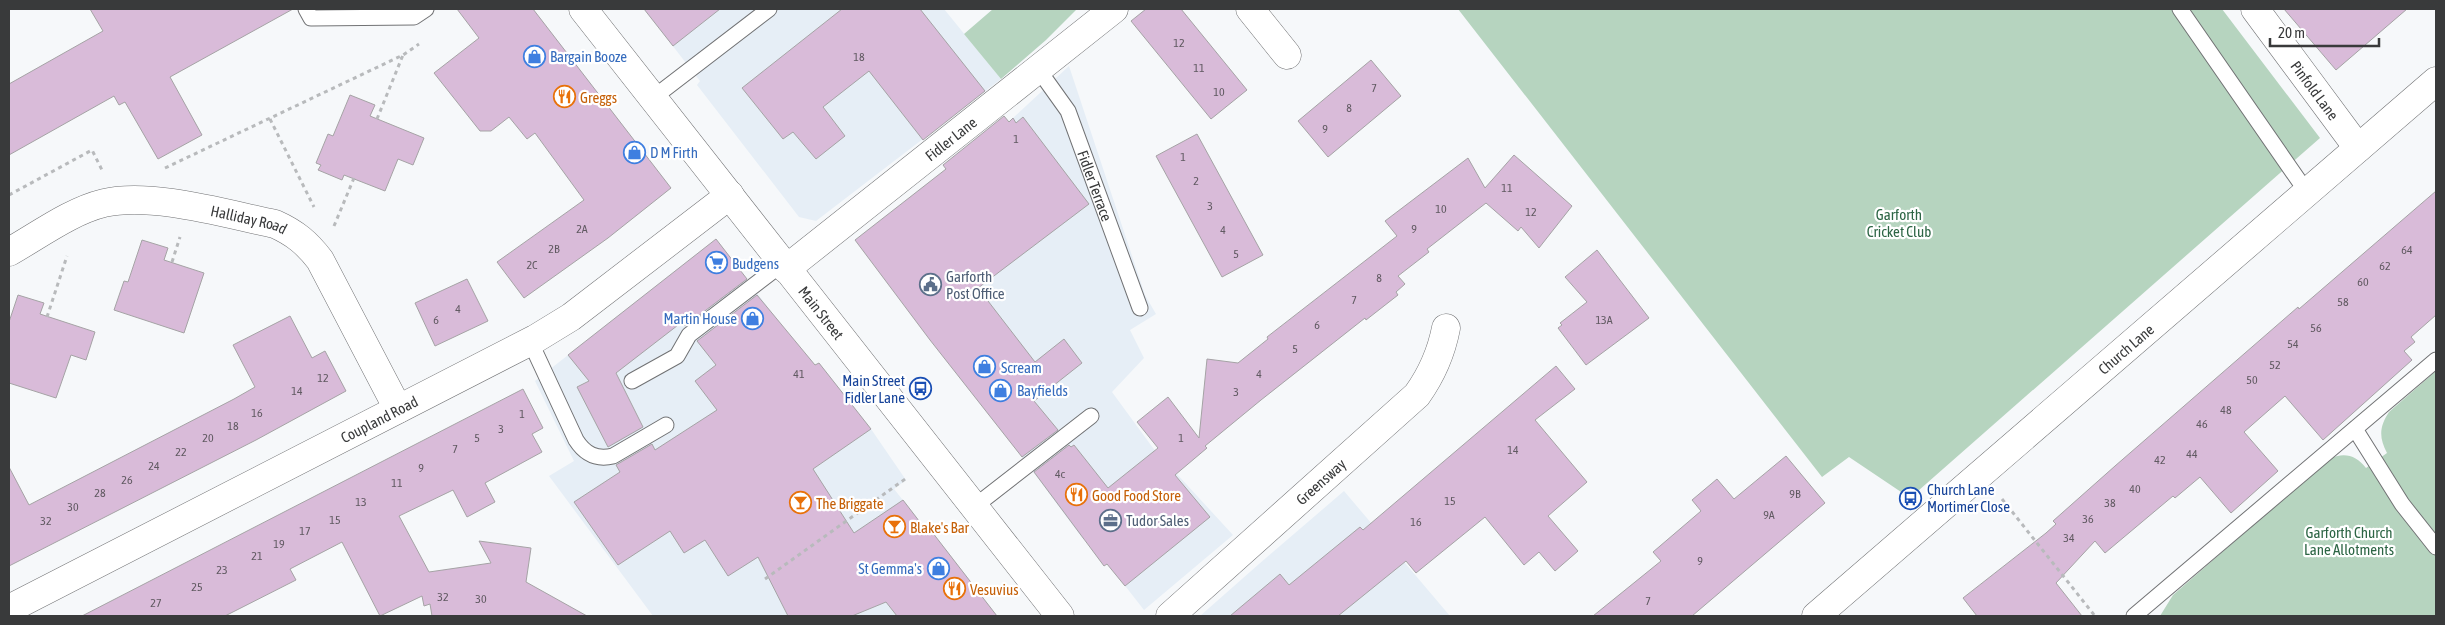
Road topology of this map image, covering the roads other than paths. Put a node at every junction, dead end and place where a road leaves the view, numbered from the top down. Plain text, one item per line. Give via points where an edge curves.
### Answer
1 (306, 9) edge
2 (426, 9) edge
3 (583, 9) edge
4 (769, 9) edge
5 (1114, 9) edge
6 (1250, 9) edge
7 (2180, 9) edge
8 (2255, 9) edge
9 (1287, 54) dead end
10 (1038, 70) junction
11 (2436, 82) edge
12 (653, 98) junction
13 (2358, 148) junction
14 (2306, 191) junction
15 (730, 196) junction
16 (9, 252) edge
17 (784, 266) junction
18 (1140, 308) dead end
19 (1446, 328) dead end
20 (530, 341) junction
21 (2436, 360) edge
22 (632, 381) dead end
23 (398, 408) junction
24 (1091, 416) dead end
25 (666, 425) dead end
26 (2355, 429) junction
27 (974, 507) junction
28 (2436, 547) edge
29 (9, 609) edge
30 (1060, 616) edge
31 (1170, 616) edge
32 (1816, 616) edge
33 (2134, 616) edge

1 - 2 lane via 311,18 414,17
3 - 12 street, Main Street
4 - 12 lane
5 - 10 street, Fidler Lane
6 - 9 street
7 - 14 lane
8 - 13 street, Pinfold Lane
10 - 17 street, Fidler Lane
10 - 18 lane, Fidler Terrace via 1068,111
11 - 13 street, Church Lane
12 - 15 street, Main Street
13 - 14 street, Church Lane
14 - 32 street, Church Lane
15 - 17 street, Main Street
15 - 20 street, Coupland Road via 571,317
16 - 23 street, Halliday Road via 81,211 119,200 148,199 275,224 293,232 320,260
17 - 22 lane via 689,335 677,356
17 - 27 street, Main Street
19 - 31 street, Greensway via 1435,367 1417,395
20 - 23 street, Coupland Road
20 - 25 lane via 576,440 587,453 604,458 613,456
21 - 26 lane
23 - 29 street, Coupland Road
24 - 27 lane
26 - 28 lane via 2402,504
26 - 33 lane
27 - 30 street, Main Street

